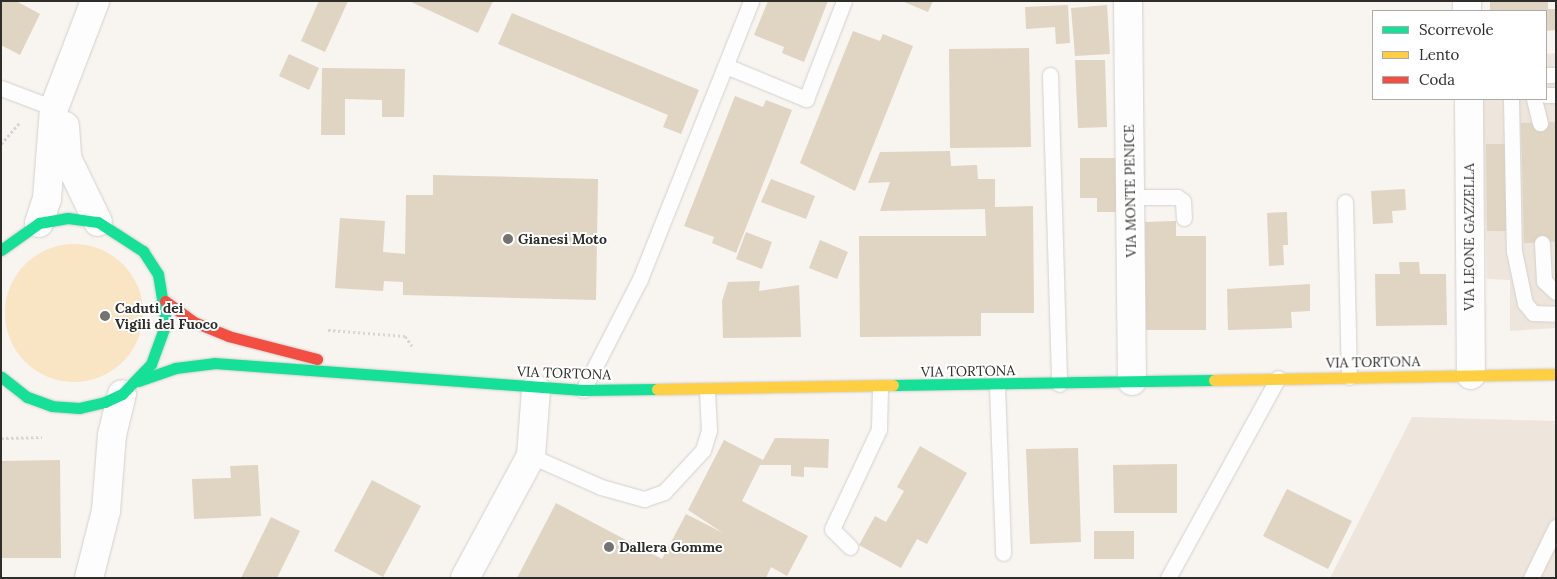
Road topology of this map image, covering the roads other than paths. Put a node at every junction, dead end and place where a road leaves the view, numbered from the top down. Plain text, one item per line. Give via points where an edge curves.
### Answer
1 (95, 1) edge
2 (751, 1) edge
3 (844, 1) edge
4 (1128, 1) edge
5 (726, 66) junction
6 (1050, 75) dead end
7 (1, 88) edge
8 (57, 97) junction
9 (1468, 100) edge
10 (1511, 100) edge
11 (1534, 100) edge
12 (1540, 123) dead end
13 (1130, 197) junction
14 (1345, 202) dead end
15 (1184, 218) dead end
16 (98, 222) junction
17 (40, 224) junction
18 (1542, 243) dead end
19 (1, 250) edge
20 (1523, 281) junction
21 (1544, 281) junction
22 (1556, 292) edge
23 (165, 301) junction
24 (1556, 314) edge
25 (1556, 374) edge
26 (382, 375) junction
27 (1471, 376) junction
28 (1349, 377) junction
29 (1278, 378) junction
30 (2, 380) edge
31 (1132, 381) junction
32 (1059, 384) junction
33 (997, 386) junction
34 (130, 387) junction
35 (536, 388) junction
36 (880, 388) junction
37 (582, 390) junction
38 (707, 390) junction
39 (531, 456) junction
40 (1556, 528) edge
41 (850, 547) dead end
42 (1003, 553) dead end
43 (89, 578) edge
44 (464, 578) edge
45 (1168, 578) edge
46 (1530, 578) edge

1 - 8 street
2 - 5 lane
3 - 5 lane via 806,99
4 - 13 street, VIA MONTE PENICE
5 - 37 lane via 640,279
6 - 32 lane
7 - 8 lane
8 - 16 street via 67,158
8 - 17 street via 47,199
9 - 27 street, VIA LEONE GAZZELLA
10 - 20 lane via 1514,250
11 - 12 lane
13 - 15 lane via 1177,197 1183,201
13 - 31 street, VIA MONTE PENICE
14 - 28 lane
16 - 17 main road via 68,218
16 - 23 main road via 123,234 143,251 158,274
17 - 19 main road
18 - 21 lane
20 - 21 lane
20 - 24 lane via 1528,310
21 - 22 lane
23 - 26 main road, VIA TORTONA via 194,322 228,336
23 - 34 main road via 161,344
25 - 27 main road, VIA TORTONA
26 - 34 main road, VIA TORTONA via 214,363 175,368
26 - 35 main road, VIA TORTONA
27 - 28 main road, VIA TORTONA
28 - 29 main road, VIA TORTONA
29 - 31 main road, VIA TORTONA
29 - 45 lane
30 - 34 main road, VIA TORTONA via 27,397 52,406 79,408
31 - 32 main road, VIA TORTONA
32 - 33 main road, VIA TORTONA
33 - 36 main road, VIA TORTONA
33 - 42 lane
34 - 43 street via 112,435 106,511
35 - 37 main road, VIA TORTONA
35 - 39 street
36 - 38 main road, VIA TORTONA
36 - 41 lane via 879,428 832,529
37 - 38 main road, VIA TORTONA
38 - 39 lane via 709,430 703,450 664,492 644,499
39 - 44 street
40 - 46 lane

